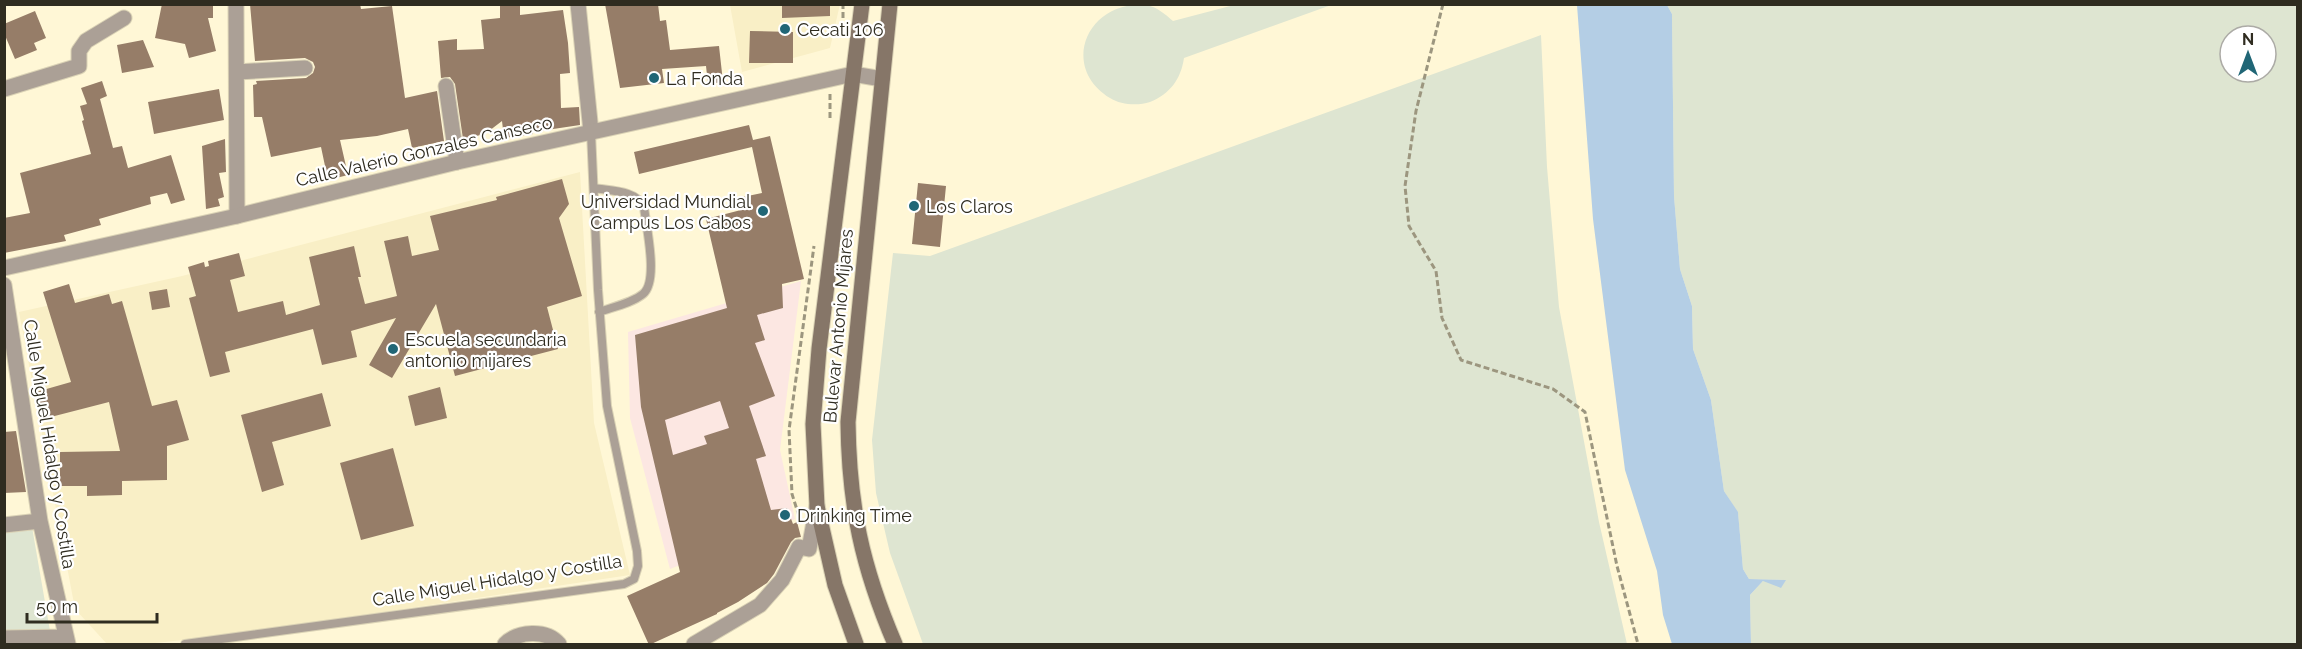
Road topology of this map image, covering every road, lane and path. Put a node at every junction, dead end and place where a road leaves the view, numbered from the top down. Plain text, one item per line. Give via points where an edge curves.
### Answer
1 (236, 4) edge
2 (578, 4) edge
3 (862, 4) edge
4 (890, 4) edge
5 (1443, 4) edge
6 (124, 18) dead end
7 (305, 68) dead end
8 (237, 72) junction
9 (853, 74) junction
10 (882, 79) junction
11 (446, 86) dead end
12 (4, 89) edge
13 (591, 132) junction
14 (457, 162) junction
15 (594, 188) junction
16 (237, 216) junction
17 (4, 268) edge
18 (4, 285) edge
19 (600, 312) junction
20 (817, 506) junction
21 (40, 521) junction
22 (4, 525) edge
23 (4, 638) edge
24 (67, 641) edge
25 (185, 645) edge
26 (505, 645) edge
27 (559, 645) edge
28 (694, 645) edge
29 (856, 645) edge
30 (895, 645) edge
31 (1638, 645) edge

1 - 8 street
2 - 13 street, Calle Miguel Hidalgo y Costilla
3 - 9 main road, Bulevar Antonio Mijares
4 - 10 main road, Bulevar Antonio Mijares
5 - 31 path via 1414,122 1405,186 1409,226 1436,271 1442,318 1461,360 1553,389 1585,412
6 - 12 street via 86,41 79,51 79,66
7 - 8 street
8 - 16 street
9 - 10 street
9 - 13 street, Calle Valerio Gonzales Canseco
9 - 20 main road, Bulevar Antonio Mijares via 814,401
10 - 30 main road, Bulevar Antonio Mijares via 849,401 848,450 860,544 878,606
11 - 14 street
13 - 14 street, Calle Valerio Gonzales Canseco
13 - 15 lane, Calle Miguel Hidalgo y Costilla
14 - 16 street, Calle Valerio Gonzales Canseco
15 - 19 lane, Calle Miguel Hidalgo y Costilla
15 - 19 lane via 640,200 652,276 646,292 638,298
16 - 17 street, Calle Valerio Gonzales Canseco
18 - 21 street, Calle Miguel Hidalgo y Costilla
19 - 25 lane, Calle Miguel Hidalgo y Costilla via 607,406 637,550 634,579 624,584
20 - 28 street via 809,549 799,547 782,580 760,604
20 - 29 main road, Bulevar Antonio Mijares via 835,585
21 - 22 street
21 - 24 street, Calle Miguel Hidalgo y Costilla
23 - 24 street
26 - 27 street via 531,632

